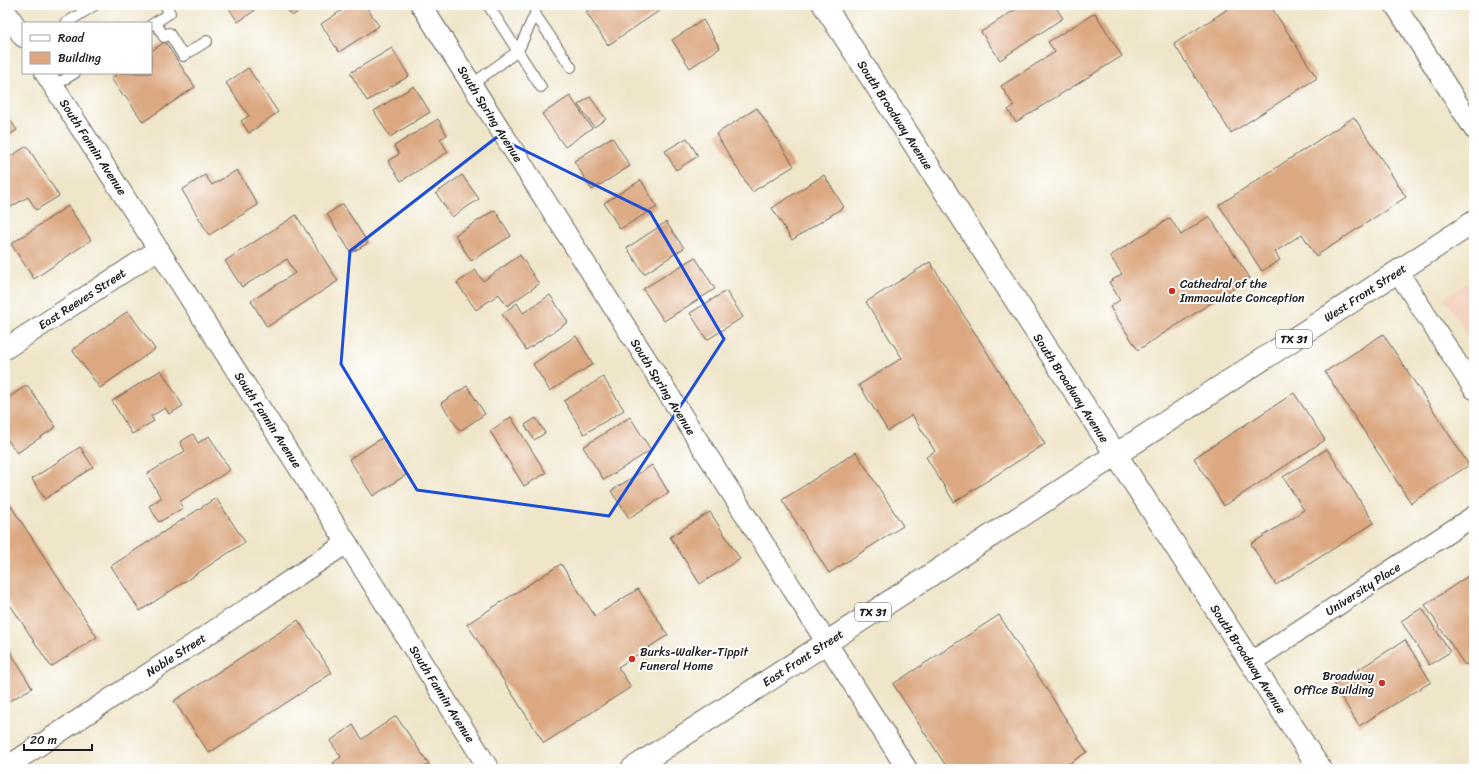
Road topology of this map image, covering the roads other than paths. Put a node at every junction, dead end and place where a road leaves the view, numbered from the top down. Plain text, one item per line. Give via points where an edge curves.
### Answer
1 (95, 5) edge
2 (165, 5) edge
3 (421, 5) edge
4 (488, 5) edge
5 (824, 5) edge
6 (1395, 5) edge
7 (5, 10) edge
8 (535, 10) edge
9 (68, 22) edge
10 (153, 24) edge
11 (22, 36) edge
12 (207, 40) dead end
13 (518, 51) junction
14 (571, 67) dead end
15 (70, 74) edge
16 (49, 80) edge
17 (472, 85) junction
18 (541, 87) dead end
19 (1474, 129) edge
20 (1474, 222) edge
21 (160, 249) junction
22 (1398, 272) junction
23 (5, 349) edge
24 (1474, 389) edge
25 (1115, 456) junction
26 (1474, 516) edge
27 (347, 543) junction
28 (826, 643) junction
29 (1251, 662) junction
30 (5, 768) edge
31 (489, 769) edge
32 (632, 769) edge
33 (907, 769) edge
34 (1320, 769) edge

1 - 9 lane
2 - 10 lane via 170,13
3 - 17 street, South Spring Avenue
4 - 13 lane
5 - 25 main road, South Broadway Avenue
6 - 19 street
7 - 11 street
8 - 13 lane
8 - 14 lane
10 - 12 lane via 164,37 169,33 183,56
13 - 17 lane
13 - 18 lane
15 - 16 lane
16 - 21 street, South Fannin Avenue
17 - 28 street, South Spring Avenue
20 - 22 main road, West Front Street / TX 31
21 - 23 street, East Reeves Street
21 - 27 street, South Fannin Avenue
22 - 24 street
22 - 25 main road, West Front Street / TX 31
25 - 28 main road, East Front Street / TX 31
25 - 29 main road, South Broadway Avenue
26 - 29 street, University Place
27 - 30 street, Noble Street
27 - 31 street, South Fannin Avenue
28 - 32 main road, East Front Street / TX 31
28 - 33 street, South Spring Avenue
29 - 34 main road, South Broadway Avenue

